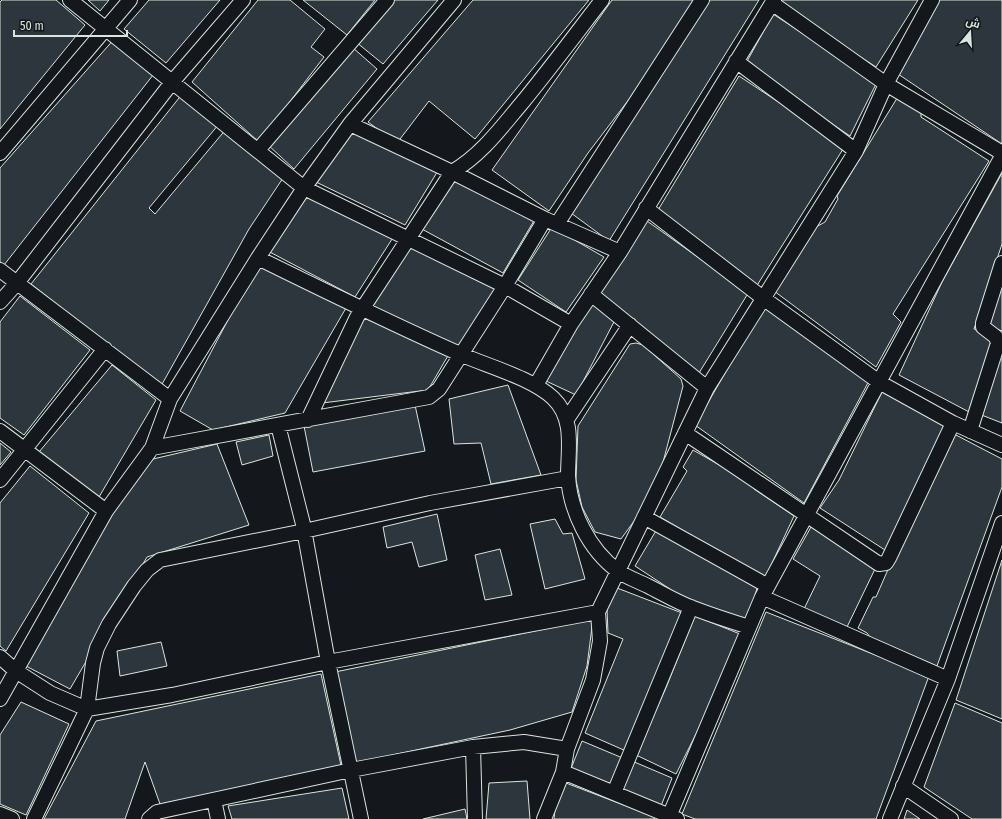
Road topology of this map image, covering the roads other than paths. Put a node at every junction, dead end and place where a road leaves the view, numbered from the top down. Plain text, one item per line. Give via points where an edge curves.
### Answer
1 (70, 0) edge
2 (130, 0) edge
3 (243, 0) edge
4 (387, 0) edge
5 (454, 0) edge
6 (602, 0) edge
7 (702, 0) edge
8 (932, 0) edge
9 (773, 2) edge
10 (106, 28) junction
11 (736, 61) junction
12 (172, 82) junction
13 (886, 84) junction
14 (350, 124) junction
15 (258, 150) junction
16 (856, 151) junction
17 (0, 153) edge
18 (1002, 155) edge
19 (452, 172) junction
20 (304, 188) junction
21 (646, 208) junction
22 (551, 222) junction
23 (408, 238) junction
24 (620, 252) junction
25 (258, 258) junction
26 (1002, 263) edge
27 (0, 270) edge
28 (17, 283) junction
29 (505, 286) junction
30 (591, 294) junction
31 (763, 298) junction
32 (0, 302) edge
33 (361, 309) junction
34 (571, 324) junction
35 (630, 325) junction
36 (105, 349) junction
37 (462, 355) junction
38 (879, 382) junction
39 (536, 385) junction
40 (707, 388) junction
41 (170, 399) junction
42 (567, 419) junction
43 (308, 420) junction
44 (953, 423) junction
45 (278, 425) junction
46 (0, 431) edge
47 (970, 431) junction
48 (685, 433) junction
49 (1002, 446) edge
50 (152, 448) junction
51 (24, 449) junction
52 (568, 478) junction
53 (0, 480) edge
54 (106, 511) junction
55 (807, 514) junction
56 (644, 517) junction
57 (1002, 523) edge
58 (304, 532) junction
59 (998, 543) edge
60 (618, 571) junction
61 (765, 591) junction
62 (691, 607) junction
63 (598, 612) junction
64 (749, 627) junction
65 (0, 657) edge
66 (328, 662) junction
67 (16, 671) junction
68 (948, 679) junction
69 (0, 699) edge
70 (87, 709) junction
71 (473, 747) junction
72 (567, 749) junction
73 (351, 770) junction
74 (563, 772) junction
75 (903, 786) junction
76 (614, 793) junction
77 (214, 800) junction
78 (0, 814) edge
79 (671, 818) edge
80 (12, 819) edge
81 (34, 819) edge
82 (149, 819) edge
83 (218, 819) edge
84 (361, 819) edge
85 (475, 819) edge
86 (544, 819) edge
87 (890, 819) edge
88 (952, 819) edge

1 - 10 street
2 - 10 street
3 - 12 street
4 - 15 street
5 - 14 street
6 - 19 street via 553,65 483,150
7 - 22 street
8 - 13 street
9 - 11 street
9 - 13 street
10 - 12 street
10 - 17 street
11 - 16 street
11 - 21 street
12 - 15 street
12 - 28 street
13 - 16 street
13 - 18 street
14 - 19 street
14 - 20 street
15 - 20 street
16 - 31 street
18 - 38 street
19 - 22 street
19 - 23 street
20 - 23 street
20 - 25 street
21 - 24 street
21 - 31 street
22 - 24 street
22 - 29 street
23 - 29 street
23 - 33 street
24 - 30 street
25 - 33 street
25 - 41 street
26 - 47 street via 983,323 983,327 996,337 998,343
27 - 28 street
28 - 32 street
28 - 36 street
29 - 34 street
29 - 37 street
30 - 34 street
30 - 35 street
31 - 38 street
31 - 40 street
33 - 37 street
33 - 43 street
34 - 39 street
35 - 40 street
35 - 42 street
36 - 41 street
36 - 51 street
37 - 39 street
37 - 43 street via 439,389 429,397
38 - 44 street
38 - 55 street
39 - 42 street via 559,404
40 - 48 street
41 - 50 street
42 - 52 street
43 - 45 street
44 - 47 street
44 - 55 street via 886,563 875,563
45 - 50 street
45 - 58 street
46 - 51 street
47 - 49 street
48 - 55 street
48 - 56 street
50 - 54 street
51 - 53 street
51 - 54 street
52 - 58 street via 430,503
52 - 60 street via 572,500 582,527 597,552
54 - 67 street
55 - 61 street
56 - 60 street
56 - 61 street
57 - 59 street
58 - 66 street
58 - 70 street via 170,557 154,564 134,586 97,648
59 - 68 street
60 - 62 street
60 - 63 street
61 - 64 street
61 - 68 street
62 - 64 street
62 - 76 street
63 - 66 street
63 - 72 street via 600,641 593,680
64 - 79 street
65 - 67 street
66 - 70 street via 172,695
66 - 73 street
67 - 69 street
67 - 70 street via 50,693
68 - 75 street
70 - 81 street
71 - 72 street via 524,742
71 - 73 street
71 - 85 street
72 - 74 street
73 - 77 street
73 - 84 street
74 - 76 street
74 - 86 street
75 - 87 street
75 - 88 street
76 - 79 street
77 - 82 street via 157,812
77 - 83 street
78 - 80 street

